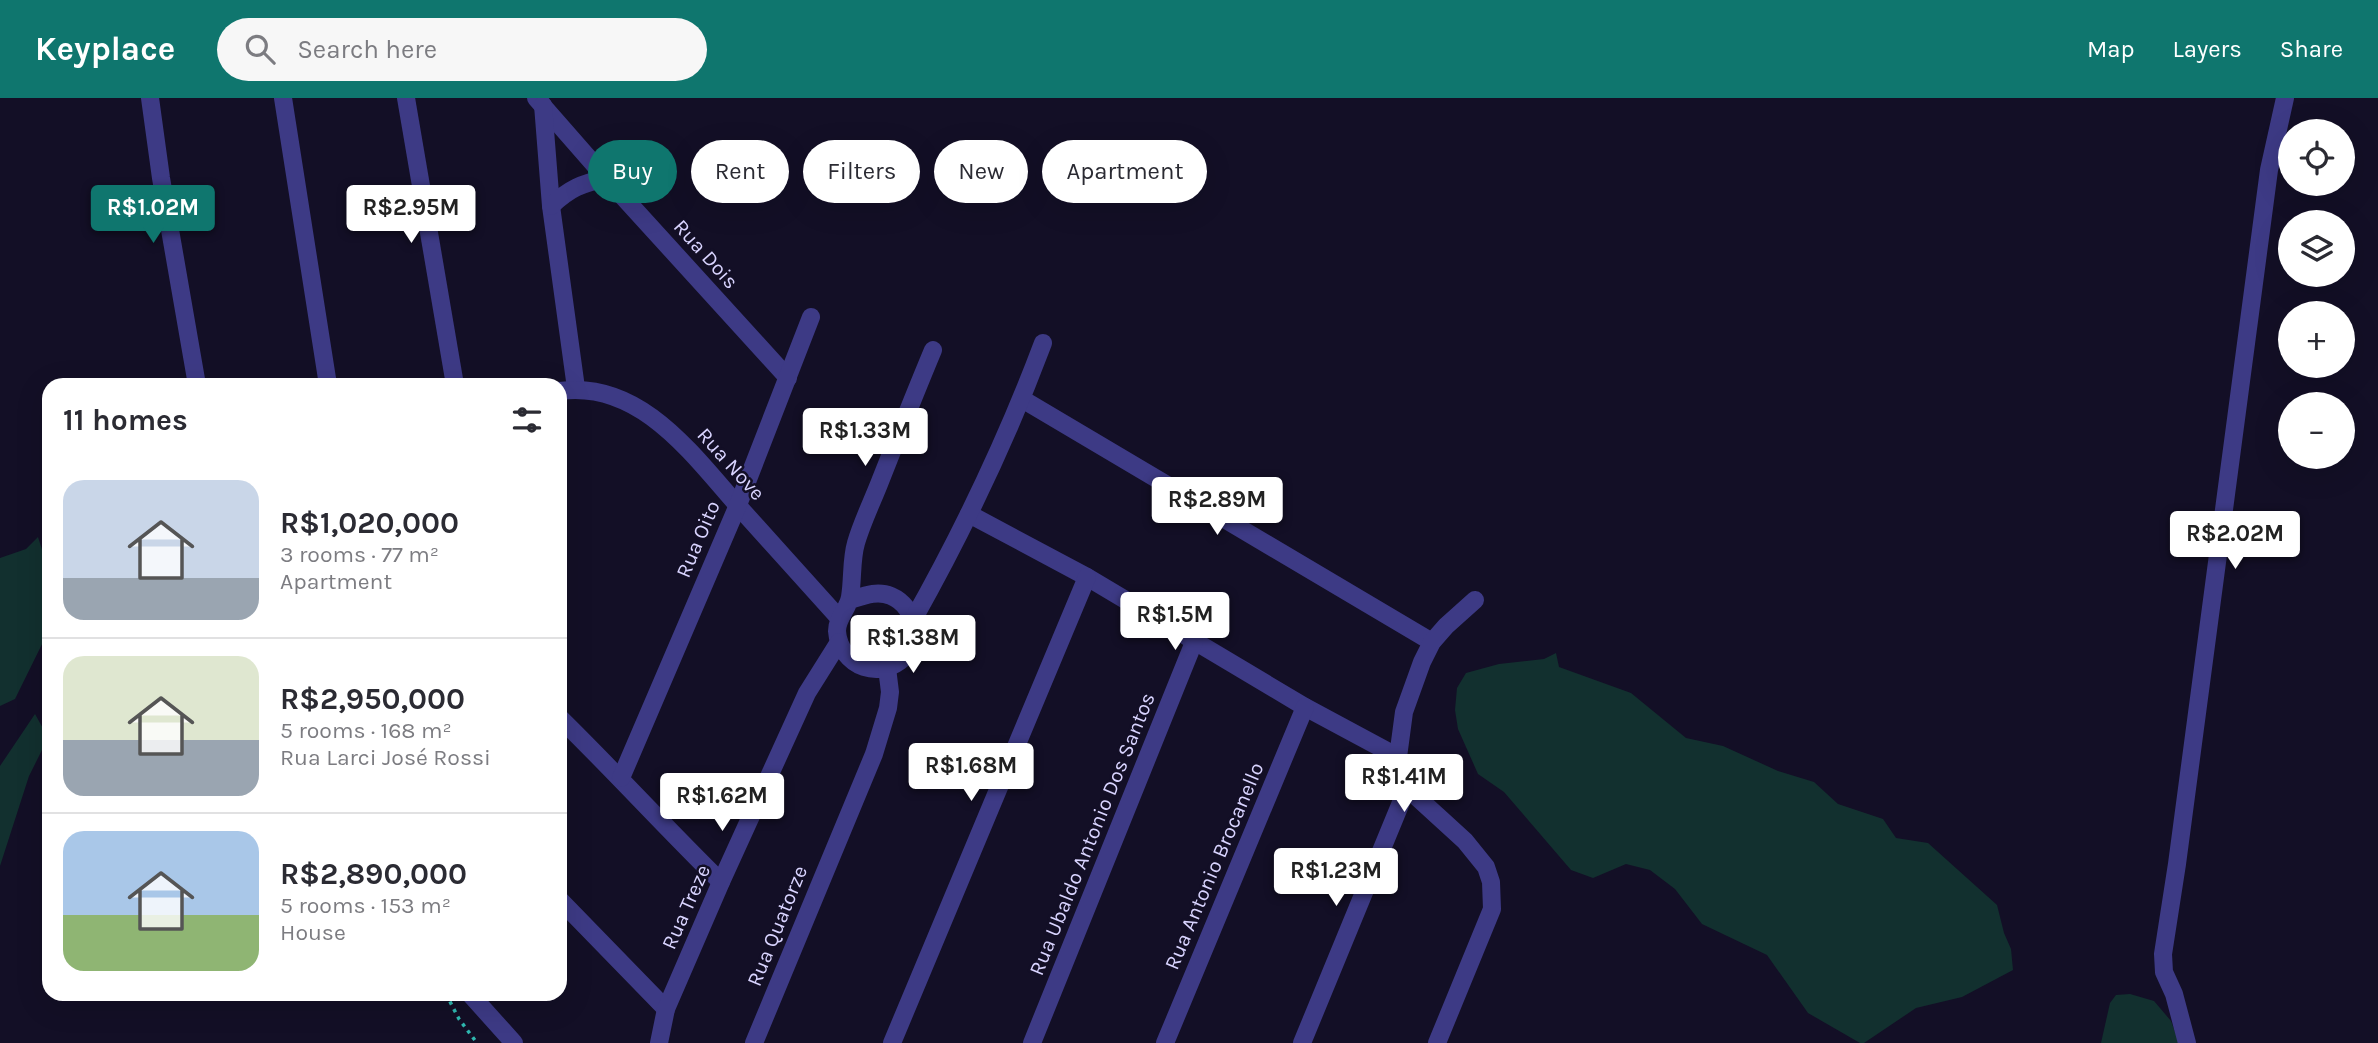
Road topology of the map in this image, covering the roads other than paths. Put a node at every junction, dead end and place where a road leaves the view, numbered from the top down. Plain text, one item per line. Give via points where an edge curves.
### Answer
1 (150, 98) edge
2 (283, 98) edge
3 (406, 98) edge
4 (2285, 98) edge
5 (540, 102) edge
6 (588, 157) edge
7 (588, 182) edge
8 (629, 203) edge
9 (551, 206) junction
10 (811, 317) dead end
11 (1043, 344) dead end
12 (933, 349) dead end
13 (196, 378) edge
14 (326, 378) edge
15 (454, 378) edge
16 (567, 378) edge
17 (788, 378) junction
18 (568, 389) edge
19 (1022, 399) junction
20 (738, 505) junction
21 (970, 514) junction
22 (1087, 578) junction
23 (849, 600) junction
24 (1475, 600) dead end
25 (839, 618) junction
26 (913, 620) junction
27 (839, 642) junction
28 (1194, 642) junction
29 (1432, 642) junction
30 (887, 668) junction
31 (1305, 707) junction
32 (567, 725) edge
33 (1398, 757) junction
34 (621, 778) junction
35 (1407, 788) junction
36 (721, 882) junction
37 (567, 907) edge
38 (476, 1001) edge
39 (666, 1009) junction
40 (514, 1043) edge
41 (659, 1043) edge
42 (754, 1043) edge
43 (892, 1043) edge
44 (1032, 1043) edge
45 (1165, 1043) edge
46 (1303, 1043) edge
47 (1437, 1043) edge
48 (2187, 1043) edge

1 - 13 street
2 - 14 street
3 - 15 street
4 - 48 street via 2269,170 2164,938 2164,972
5 - 6 street, Rua Dois
5 - 9 street
7 - 9 street via 565,192
8 - 17 street, Rua Dois
9 - 16 street
10 - 17 street, Rua Oito
11 - 19 street
12 - 23 street via 855,546
17 - 20 street, Rua Oito
18 - 20 street, Rua Nove via 600,390 647,413 698,458
19 - 21 street
19 - 29 street
20 - 25 street, Rua Nove
20 - 34 street, Rua Oito
21 - 22 street
21 - 26 street
22 - 28 street
22 - 43 street
23 - 25 street
23 - 26 street via 873,592 890,595 904,605
24 - 29 street
25 - 27 street
26 - 30 street via 915,635 910,649
27 - 30 street via 858,665
27 - 36 street, Rua Treze via 807,692
28 - 31 street
28 - 44 street, Rua Ubaldo Antonio Dos Santos
29 - 33 street via 1404,712
30 - 42 street, Rua Quatorze via 891,692 874,754
31 - 33 street
31 - 45 street, Rua Antonio Brocanello
32 - 34 street
33 - 35 street
34 - 36 street
35 - 46 street
35 - 47 street via 1465,841 1486,867 1491,882 1492,909
36 - 39 street, Rua Treze
37 - 39 street
38 - 40 street
39 - 41 street, Rua Treze

